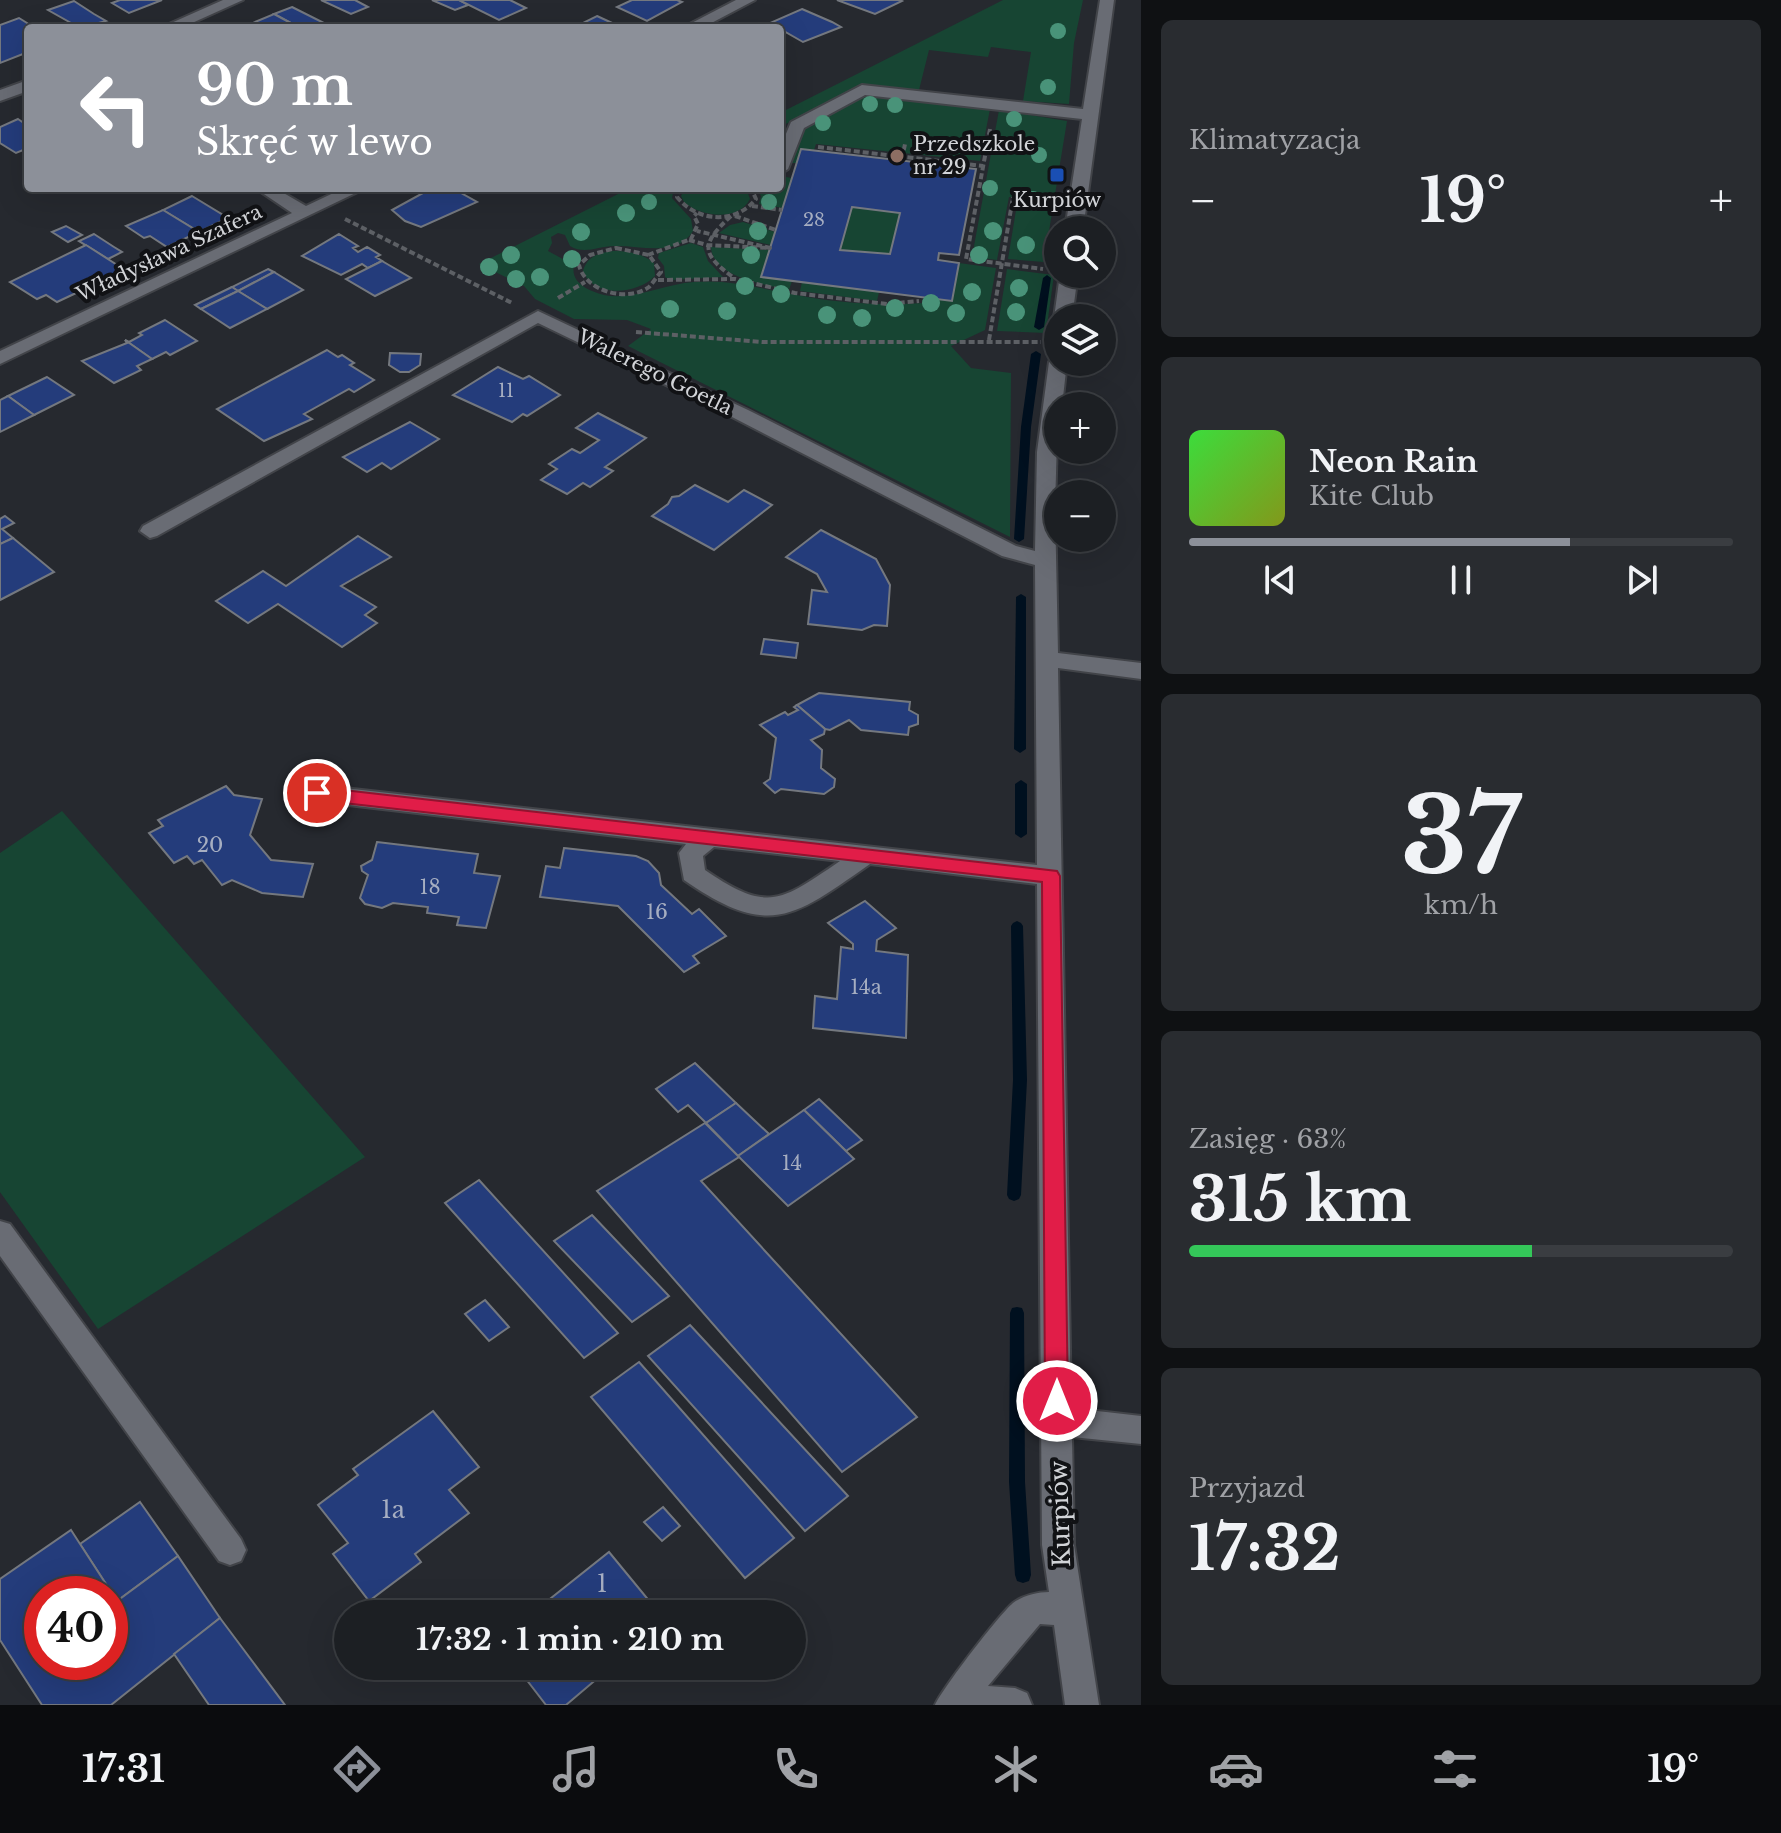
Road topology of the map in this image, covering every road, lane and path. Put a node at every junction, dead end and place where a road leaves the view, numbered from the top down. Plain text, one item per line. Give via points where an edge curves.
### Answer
1 (236, 0) edge
2 (748, 0) edge
3 (1107, 0) edge
4 (178, 24) edge
5 (698, 24) edge
6 (24, 87) edge
7 (0, 96) edge
8 (995, 105) junction
9 (1090, 115) junction
10 (787, 132) edge
11 (905, 144) dead end
12 (818, 147) dead end
13 (902, 159) junction
14 (983, 166) junction
15 (270, 192) edge
16 (350, 192) edge
17 (679, 192) edge
18 (753, 192) edge
19 (1013, 197) dead end
20 (752, 206) junction
21 (782, 210) dead end
22 (305, 213) junction
23 (697, 213) junction
24 (732, 216) junction
25 (1076, 216) edge
26 (776, 230) dead end
27 (697, 231) junction
28 (713, 233) junction
29 (689, 240) junction
30 (707, 245) junction
31 (648, 255) junction
32 (1003, 264) junction
33 (1044, 270) edge
34 (735, 279) junction
35 (658, 280) junction
36 (919, 301) dead end
37 (538, 316) junction
38 (989, 340) junction
39 (596, 342) junction
40 (1044, 350) edge
41 (0, 358) edge
42 (1051, 376) edge
43 (150, 531) dead end
44 (1046, 561) junction
45 (1047, 659) junction
46 (1141, 671) edge
47 (301, 808) dead end
48 (709, 837) junction
49 (866, 855) junction
50 (1051, 876) junction
51 (0, 1233) edge
52 (1058, 1421) junction
53 (1141, 1430) edge
54 (230, 1550) dead end
55 (1066, 1609) junction
56 (954, 1702) edge
57 (1015, 1705) edge
58 (1082, 1705) edge

1 - 4 street
2 - 5 street
3 - 9 street
6 - 7 street
8 - 9 street
8 - 10 street via 862,90
8 - 14 path
9 - 25 street
11 - 13 path
12 - 13 path
13 - 14 path
14 - 32 path via 966,259
15 - 22 street
16 - 22 street, Władysława Szafera
17 - 23 path via 681,204
18 - 20 path
19 - 32 path
20 - 21 path
20 - 24 path
22 - 37 path via 344,219
22 - 41 street, Władysława Szafera
23 - 24 path
23 - 27 path
24 - 26 path
24 - 28 path
27 - 28 path
27 - 29 path
28 - 30 path
28 - 30 path via 770,248
29 - 30 path
29 - 31 path
30 - 34 path via 712,262
31 - 35 path via 659,265
31 - 35 path via 630,249 602,250 578,268 596,289 624,293
32 - 33 path
32 - 38 path
34 - 35 path
34 - 36 path via 795,293 887,304
37 - 39 street, Walerego Goetla
37 - 43 street
38 - 39 path via 762,342 632,332
38 - 40 path
39 - 44 street, Walerego Goetla via 1009,551
42 - 44 street, Kurpiów
44 - 45 street, Kurpiów
45 - 46 street
45 - 50 street, Kurpiów
47 - 48 street via 317,793
48 - 49 street
48 - 49 street via 691,853 693,874 724,898 767,910 790,906
49 - 50 street
50 - 52 street, Kurpiów
51 - 54 street
52 - 53 street
52 - 55 street, Kurpiów via 1058,1545
55 - 56 street via 1040,1608 1025,1614
55 - 58 street, Kurpiów
56 - 57 street

